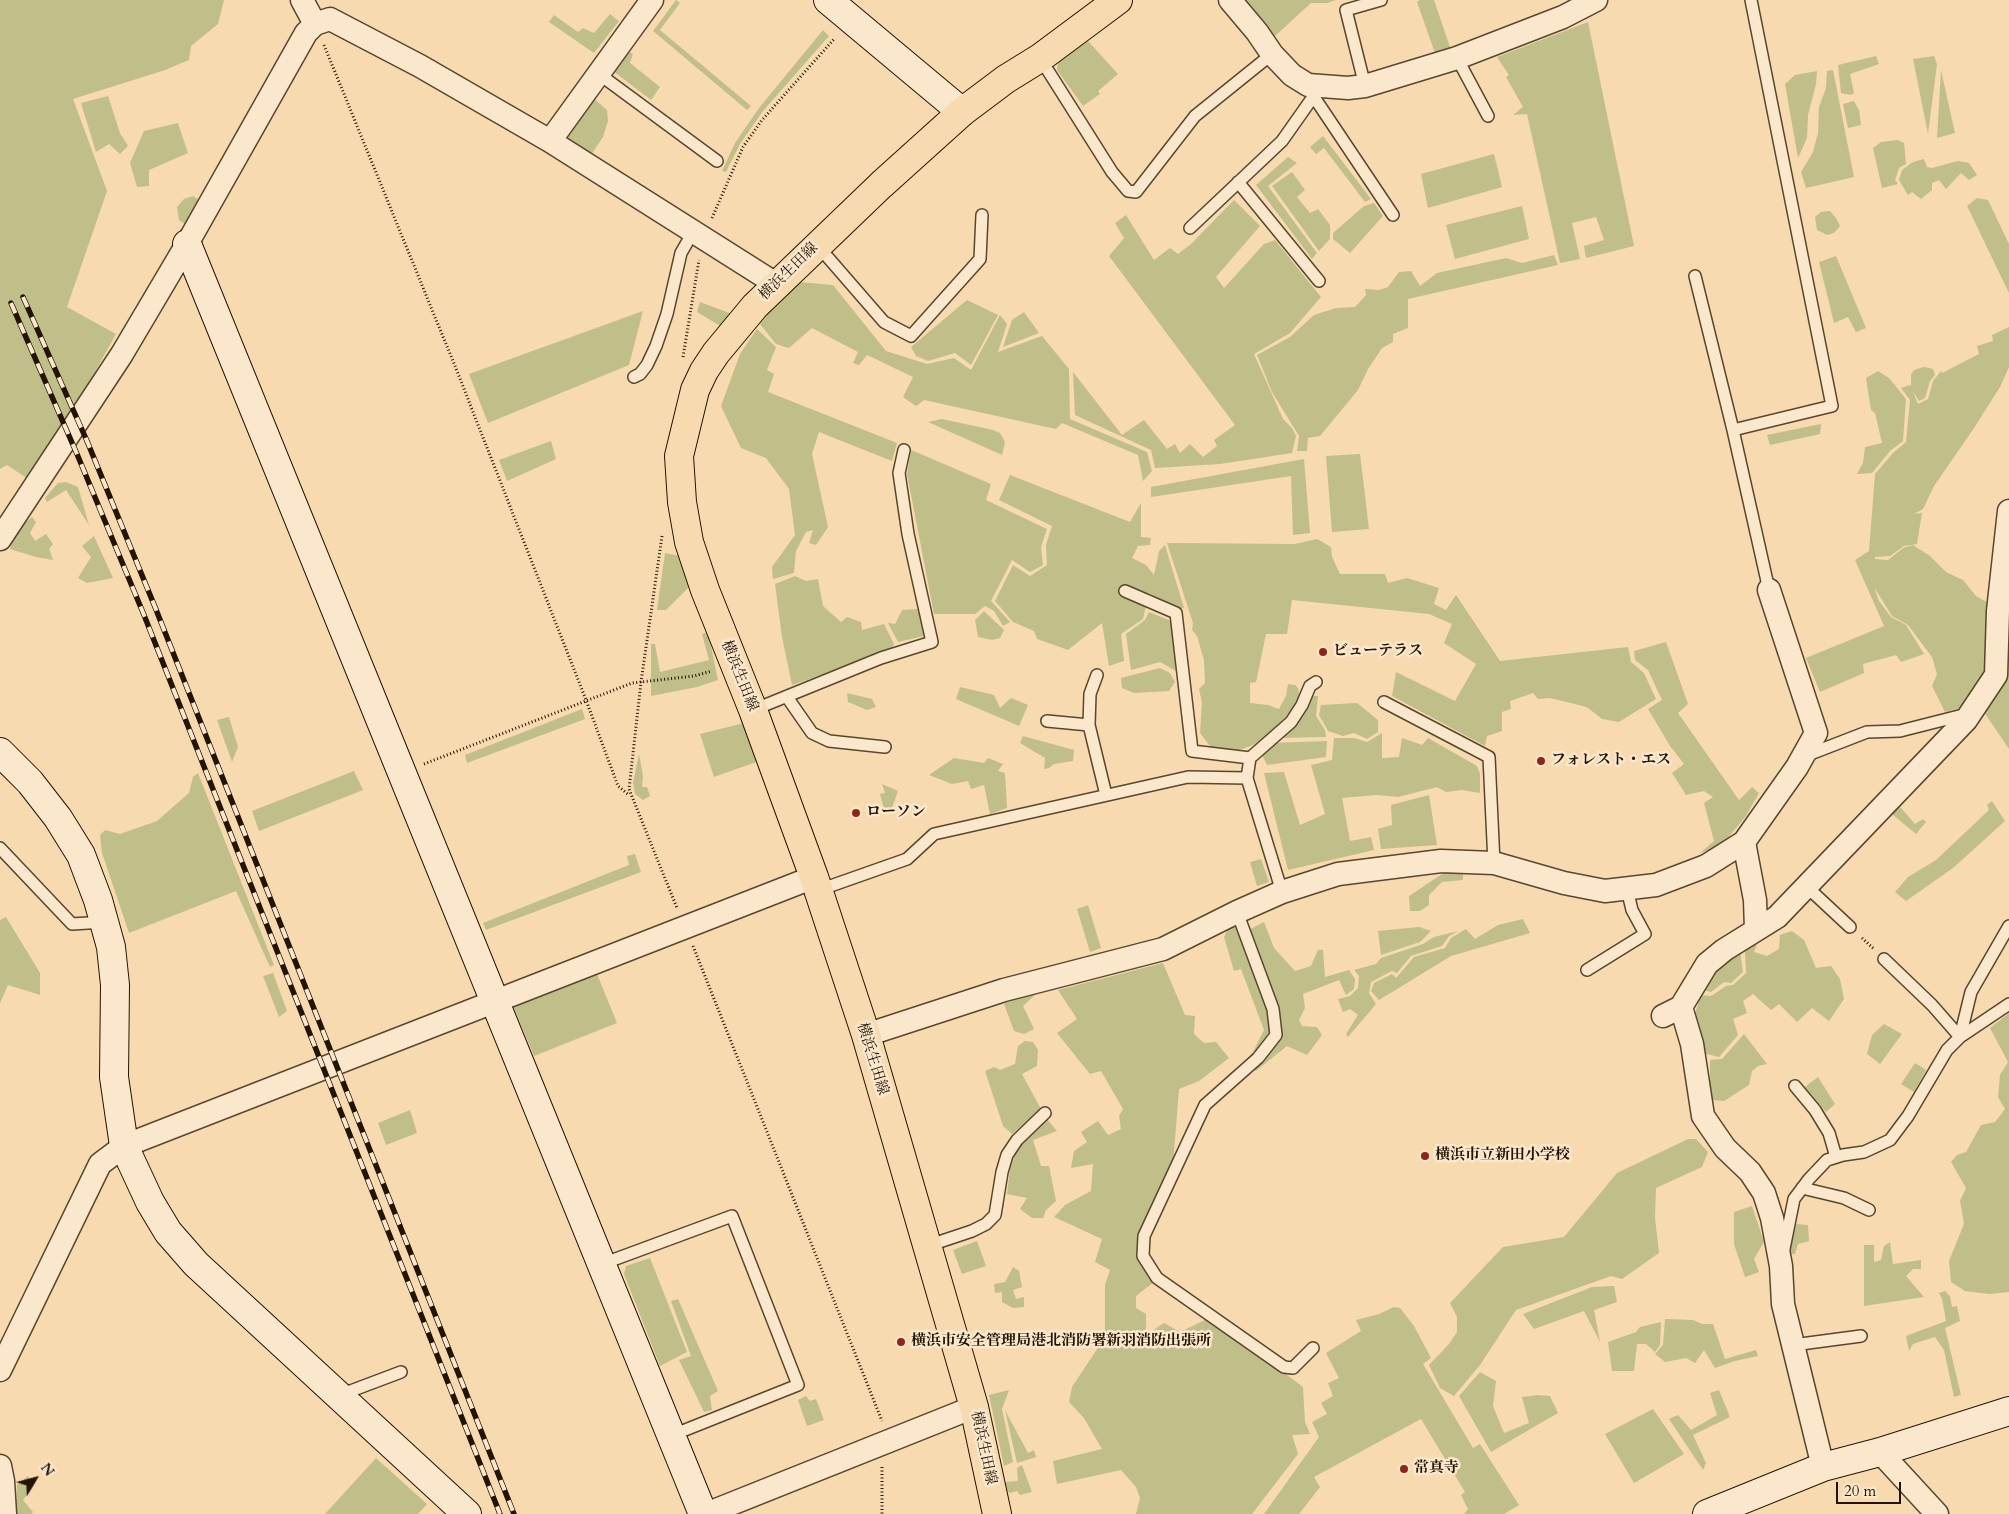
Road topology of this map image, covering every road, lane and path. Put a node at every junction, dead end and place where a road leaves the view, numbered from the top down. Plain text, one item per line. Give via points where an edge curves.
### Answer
1 (302, 0) edge
2 (652, 0) edge
3 (828, 0) edge
4 (1118, 0) edge
5 (1230, 0) edge
6 (1381, 0) edge
7 (1596, 0) edge
8 (1751, 0) edge
9 (315, 24) junction
10 (839, 34) dead end
11 (1272, 54) junction
12 (1040, 58) junction
13 (1457, 58) junction
14 (599, 74) junction
15 (1365, 86) junction
16 (1310, 91) junction
17 (962, 112) junction
18 (1488, 116) dead end
19 (550, 141) junction
20 (717, 161) dead end
21 (1238, 182) junction
22 (982, 215) dead end
23 (1393, 215) dead end
24 (1190, 228) dead end
25 (700, 236) junction
26 (187, 244) junction
27 (817, 245) junction
28 (1695, 276) dead end
29 (1319, 281) dead end
30 (776, 284) junction
31 (682, 362) dead end
32 (634, 377) dead end
33 (1734, 430) junction
34 (904, 450) dead end
35 (2009, 511) edge
36 (662, 532) dead end
37 (0, 539) edge
38 (1769, 590) joint
39 (1125, 591) dead end
40 (734, 665) junction
41 (1097, 675) dead end
42 (641, 682) junction
43 (1316, 682) dead end
44 (787, 697) junction
45 (586, 700) junction
46 (1384, 702) dead end
47 (754, 710) junction
48 (1971, 712) junction
49 (1047, 721) dead end
50 (1089, 725) junction
51 (885, 747) dead end
52 (0, 752) edge
53 (1803, 756) junction
54 (1250, 758) junction
55 (403, 772) junction
56 (1247, 778) junction
57 (1106, 795) junction
58 (630, 796) junction
59 (1744, 842) junction
60 (0, 848) edge
61 (1494, 863) junction
62 (817, 883) junction
63 (1807, 886) junction
64 (1627, 889) junction
65 (1282, 892) junction
66 (1238, 912) junction
67 (104, 922) junction
68 (2009, 926) edge
69 (1850, 927) joint
70 (686, 928) junction
71 (1756, 929) junction
72 (1884, 959) joint
73 (1587, 970) dead end
74 (494, 1002) junction
75 (2009, 1004) edge
76 (866, 1035) junction
77 (1960, 1038) junction
78 (1795, 1086) dead end
79 (1045, 1113) dead end
80 (124, 1146) junction
81 (1836, 1156) junction
82 (1802, 1188) junction
83 (1869, 1210) dead end
84 (927, 1246) junction
85 (601, 1265) junction
86 (1781, 1266) junction
87 (1861, 1336) dead end
88 (1793, 1345) junction
89 (1313, 1348) dead end
90 (0, 1370) edge
91 (401, 1372) dead end
92 (339, 1396) junction
93 (974, 1407) junction
94 (2009, 1411) edge
95 (882, 1420) dead end
96 (670, 1436) junction
97 (882, 1445) junction
98 (1880, 1452) junction
99 (0, 1466) edge
100 (1823, 1467) junction
101 (5, 1514) edge
102 (467, 1514) edge
103 (704, 1514) edge
104 (882, 1514) edge
105 (997, 1514) edge
106 (1707, 1514) edge
107 (1937, 1514) edge

1 - 9 street
2 - 14 street
3 - 17 street
4 - 12 main road, 横浜生田線
5 - 11 street
6 - 15 lane via 1346,10
7 - 13 street via 1563,17
8 - 33 lane via 1832,406
9 - 19 street via 330,19 420,66
9 - 26 street via 306,33
9 - 45 path via 455,366
10 - 25 path via 762,120 743,147
11 - 12 lane via 1195,116 1136,192 1128,190 1112,172
11 - 16 street
12 - 17 main road, 横浜生田線
13 - 15 street
13 - 18 lane
14 - 19 street
14 - 20 lane
15 - 16 street
16 - 21 lane via 1282,141
16 - 23 lane
17 - 27 main road, 横浜生田線
19 - 25 street
21 - 24 lane
21 - 29 lane
22 - 27 lane via 980,259 911,336 884,322
25 - 30 street
25 - 31 path via 700,256
25 - 32 lane via 681,252 656,346 647,365
26 - 37 street via 122,354
26 - 55 street
27 - 30 main road, 横浜生田線
28 - 33 lane
30 - 40 main road, 横浜生田線 via 704,371 695,390 679,456 689,542
33 - 38 lane
34 - 44 lane via 899,473 908,534 932,642 881,658
35 - 48 street via 1998,611 1996,675
36 - 42 path
38 - 53 street via 1816,733
39 - 54 lane via 1176,613 1192,752
40 - 42 path via 694,676
40 - 47 main road, 横浜生田線
41 - 50 lane via 1090,694
42 - 45 path
42 - 58 path via 628,789
43 - 54 lane via 1310,686 1291,722
44 - 47 lane
44 - 51 lane via 812,733 829,741
45 - 55 path
45 - 58 path via 618,786
46 - 61 lane via 1489,757
47 - 62 main road, 横浜生田線
48 - 53 lane via 1900,731 1867,732
48 - 63 street
49 - 50 lane
50 - 57 lane
52 - 67 street via 30,782 62,825 80,855
53 - 59 street
54 - 56 lane
55 - 74 street
56 - 57 lane via 1188,777
56 - 65 lane
57 - 62 lane via 934,834 907,859
58 - 70 path
59 - 64 street via 1706,866 1656,885
59 - 71 street via 1755,900
60 - 67 lane via 72,924
61 - 64 street via 1564,883 1605,891
61 - 65 street via 1441,861 1338,874
62 - 70 street
62 - 76 main road, 横浜生田線
63 - 69 lane
63 - 71 street via 1777,917
64 - 73 lane via 1632,910 1644,934
65 - 66 street
66 - 76 street via 1163,949 1004,990
66 - 89 lane via 1273,1009 1276,1035 1258,1058 1205,1105 1144,1236 1143,1256 1157,1278 1284,1368 1293,1368
67 - 80 street via 111,947 115,985 114,1077
68 - 77 lane via 1971,992
69 - 72 path
70 - 74 street
70 - 95 path
71 - 86 street via 1707,964 1672,1011 1692,1044 1703,1116 1725,1148 1750,1172 1764,1193
72 - 77 lane via 1932,1004
74 - 80 street
74 - 85 street
75 - 77 lane
76 - 84 main road, 横浜生田線
77 - 81 lane via 1947,1050 1890,1140 1864,1152
78 - 81 lane via 1829,1133
79 - 84 lane via 1007,1154 995,1214 986,1224 972,1231
80 - 90 street via 100,1164
80 - 92 street via 168,1232 196,1264
81 - 82 lane via 1827,1160
82 - 83 lane via 1844,1198
82 - 86 lane via 1794,1199
84 - 93 main road, 横浜生田線
85 - 96 street
85 - 96 lane via 732,1216 798,1385
86 - 88 street via 1783,1304
87 - 88 lane
88 - 100 street
91 - 92 lane
92 - 102 street
93 - 97 street
93 - 105 main road, 横浜生田線
94 - 98 street
96 - 103 street
97 - 103 street
97 - 104 path
98 - 100 street
98 - 107 street
99 - 101 street
100 - 106 street

